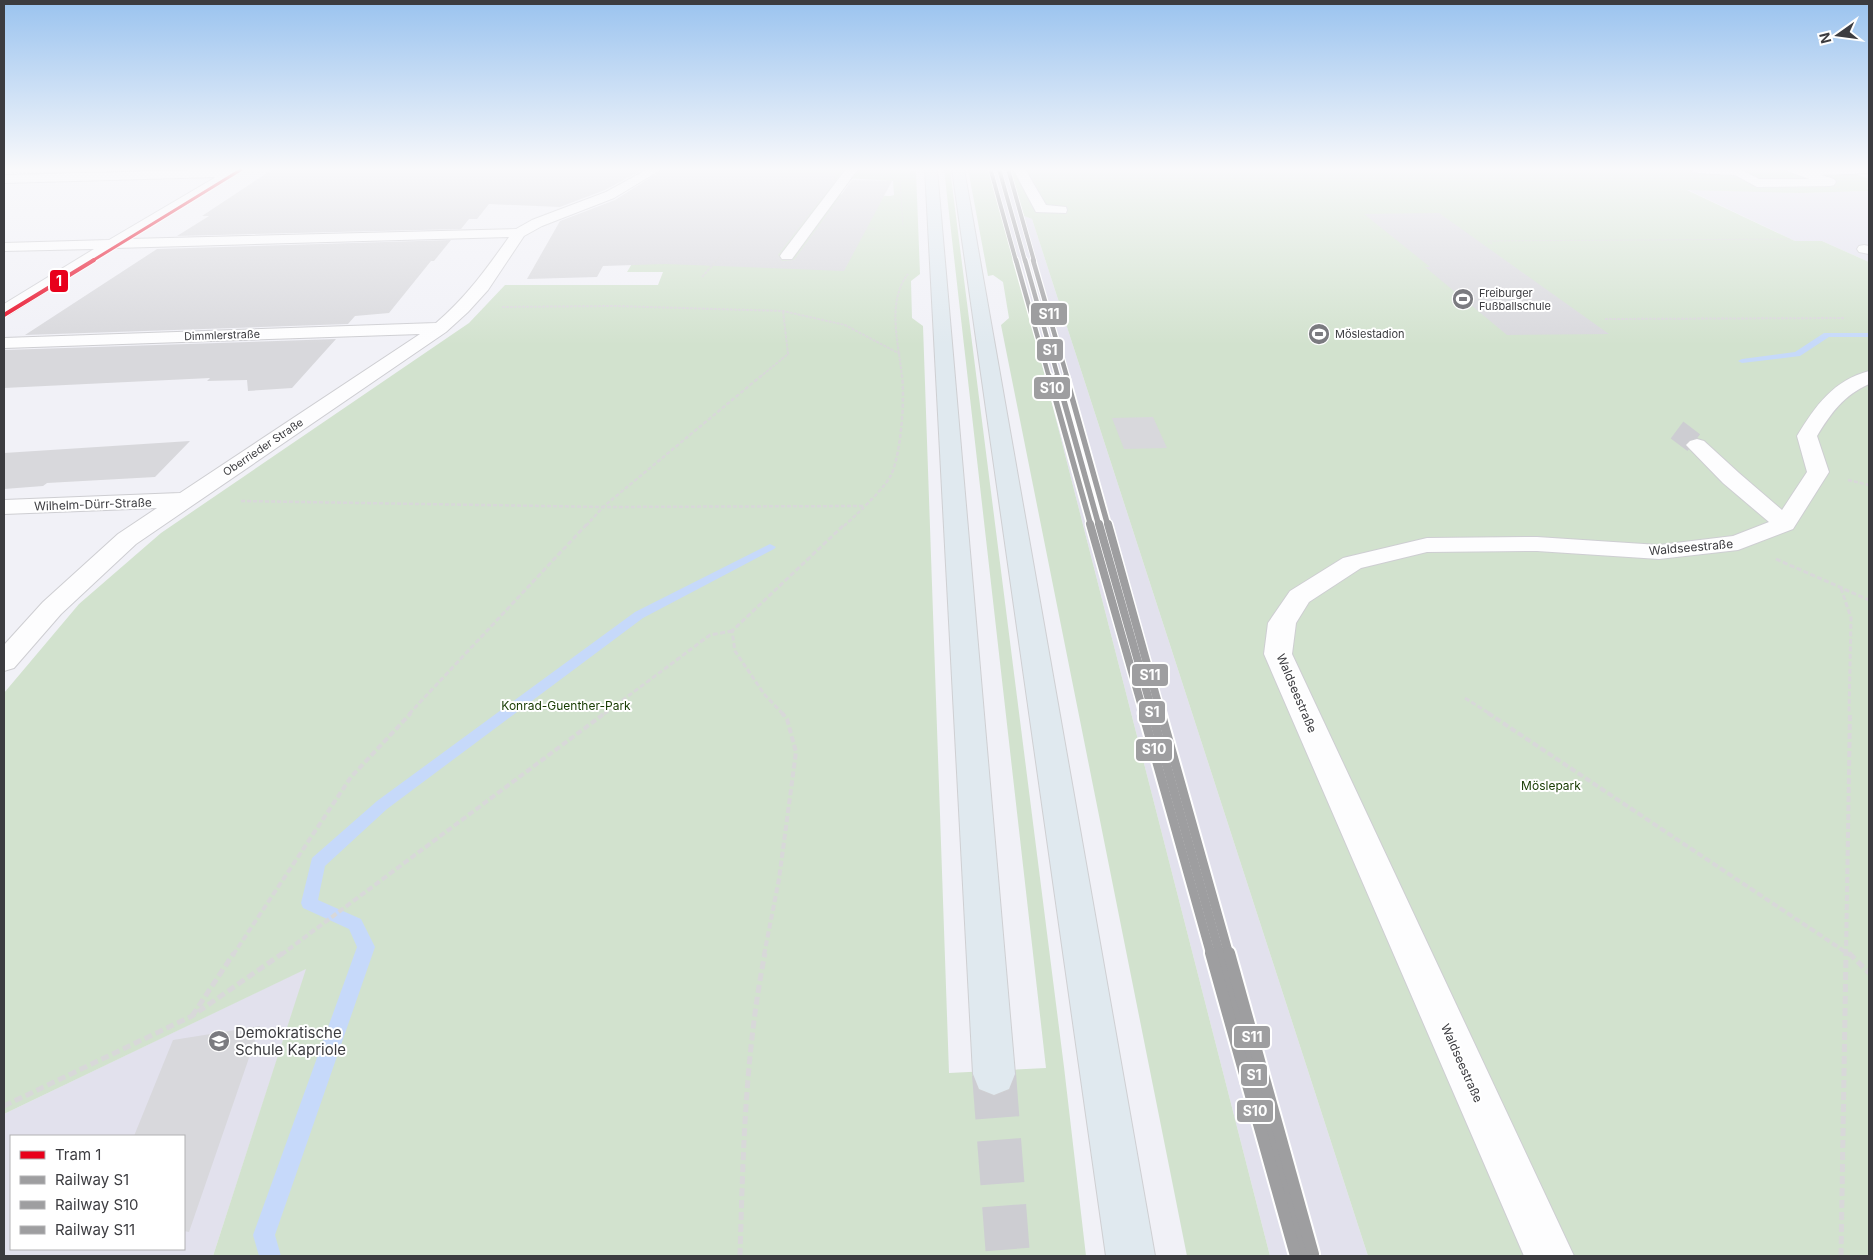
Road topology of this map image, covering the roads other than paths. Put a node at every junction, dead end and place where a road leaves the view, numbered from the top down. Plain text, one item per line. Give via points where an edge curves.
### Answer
1 (140, 228) edge
2 (528, 228) edge
3 (808, 228) edge
4 (935, 228) edge
5 (967, 228) edge
6 (519, 233) junction
7 (115, 243) junction
8 (4, 247) edge
9 (787, 256) dead end
10 (4, 311) edge
11 (440, 328) junction
12 (4, 343) edge
13 (1869, 377) edge
14 (1697, 445) tunnel mouth
15 (182, 500) junction
16 (4, 507) edge
17 (1785, 524) junction
18 (4, 662) edge
19 (994, 1074) tunnel mouth
20 (1131, 1256) edge
21 (1548, 1256) edge

1 - 7 street
2 - 6 street
3 - 9 street
4 - 19 highway
5 - 20 highway
6 - 7 street
6 - 11 street, Oberrieder Straße via 482,287
7 - 8 street
7 - 10 street
11 - 12 street, Dimmlerstraße
11 - 15 street, Oberrieder Straße
13 - 17 street via 1850,384 1823,408 1807,436 1818,472
14 - 17 street
15 - 16 street, Wilhelm-Dürr-Straße
15 - 18 street, Oberrieder Straße via 127,539 52,608
17 - 21 street, Waldseestraße via 1738,543 1658,552 1537,544 1427,545 1352,563 1299,597 1282,623 1278,654

